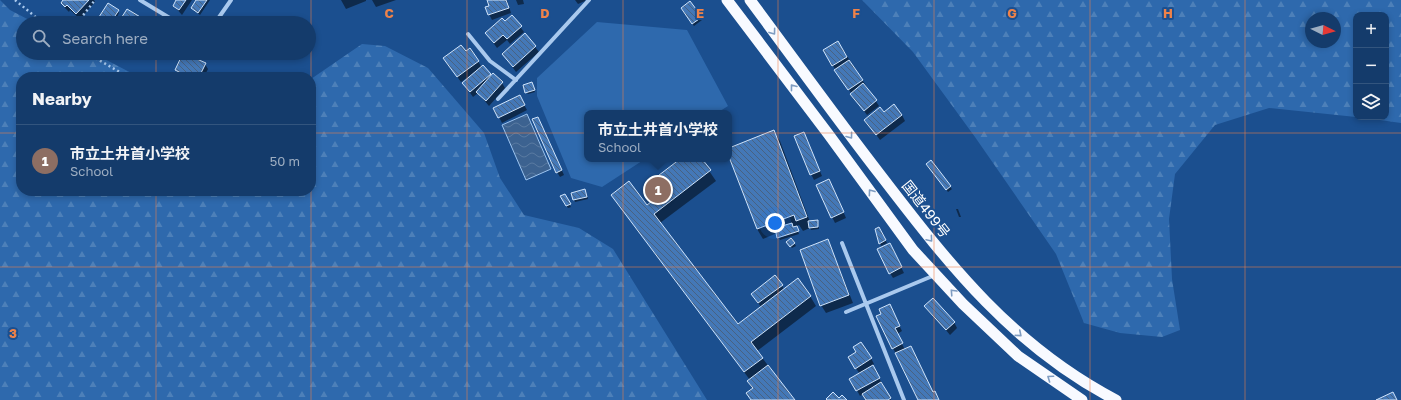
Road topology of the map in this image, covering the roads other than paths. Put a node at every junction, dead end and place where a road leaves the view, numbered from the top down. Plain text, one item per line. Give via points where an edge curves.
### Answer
1 (140, 0) edge
2 (231, 0) edge
3 (589, 0) edge
4 (727, 0) edge
5 (750, 0) edge
6 (166, 16) edge
7 (221, 16) edge
8 (468, 34) dead end
9 (516, 80) junction
10 (498, 100) dead end
11 (842, 243) dead end
12 (936, 275) junction
13 (866, 303) junction
14 (846, 312) dead end
15 (904, 400) edge
16 (1082, 400) edge
17 (1116, 400) edge

1 - 6 street
2 - 7 street
3 - 9 street
12 -> 4 highway via 913,250
5 -> 17 highway, 国道499号 via 922,229 976,293 1037,349 1090,386
8 - 9 street via 490,61
9 - 10 street
11 - 13 street
12 - 13 street
16 -> 12 highway via 1018,356
13 - 14 street
13 - 15 street

